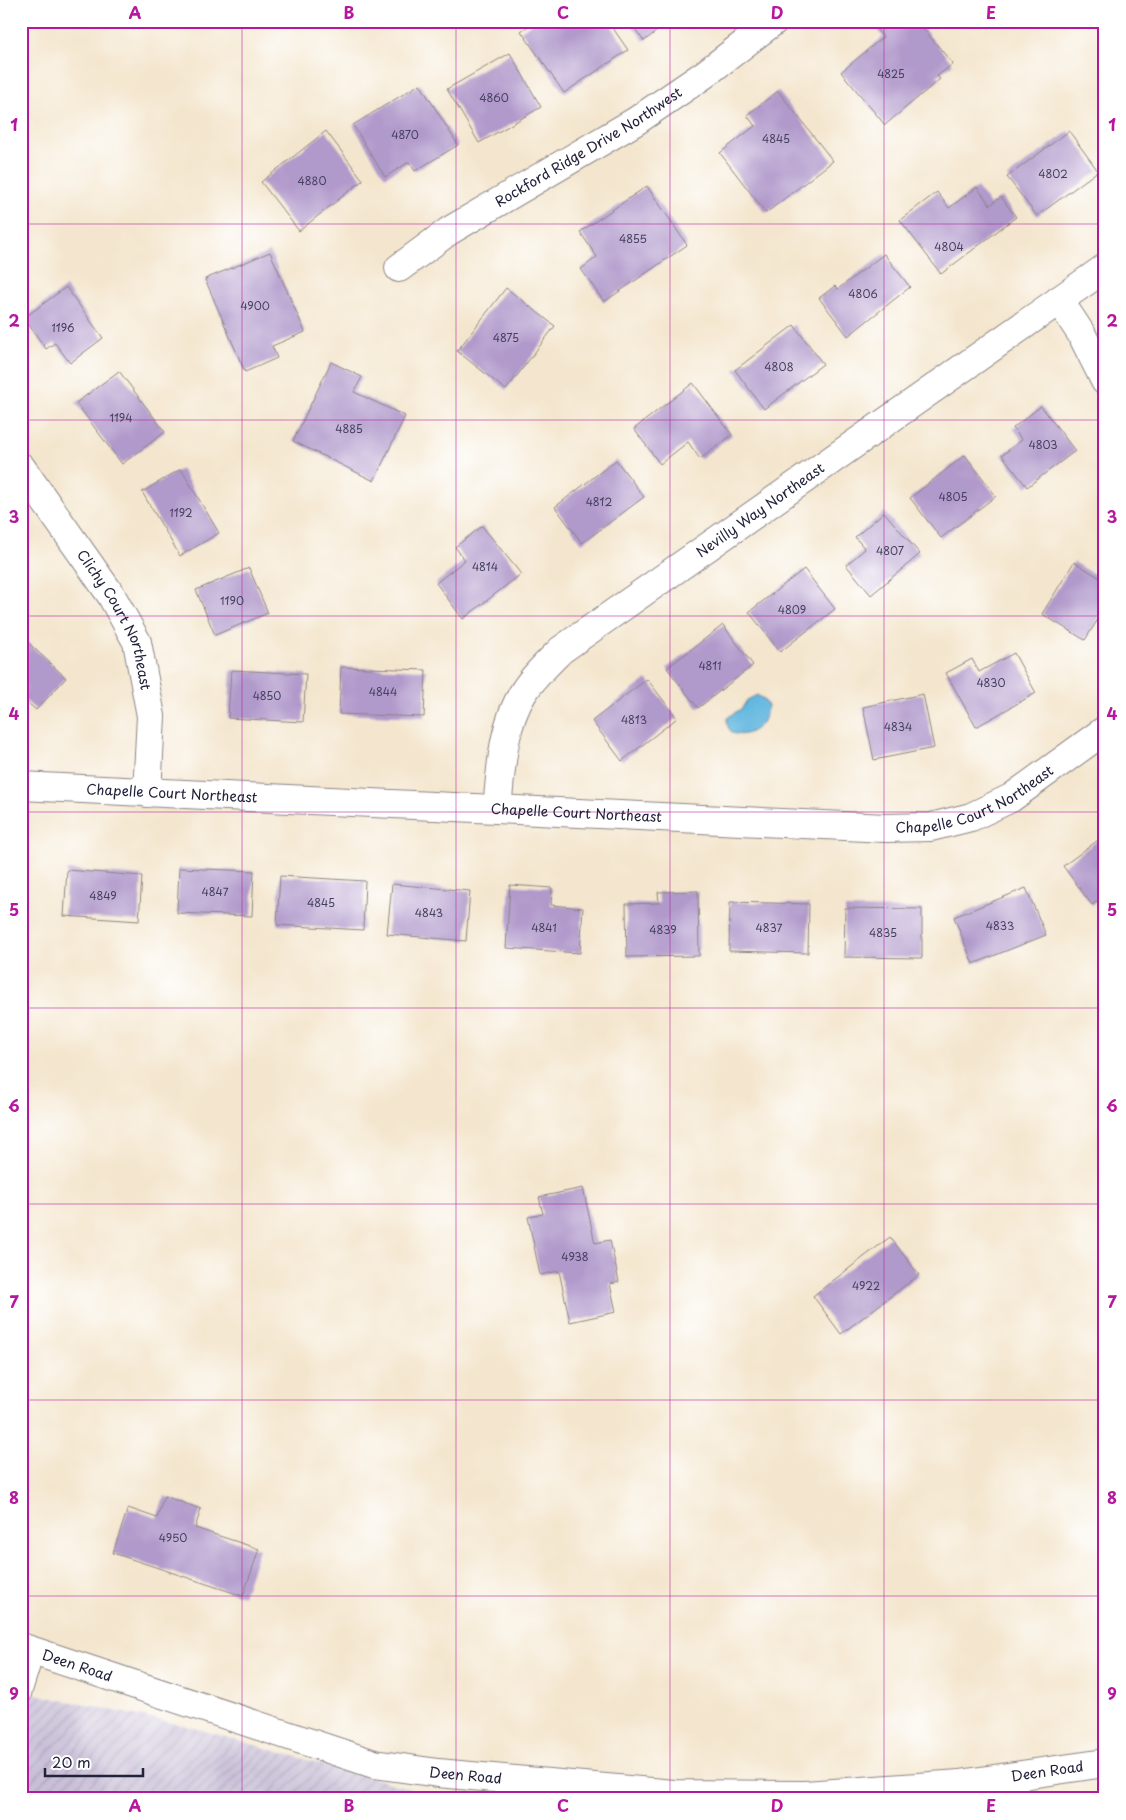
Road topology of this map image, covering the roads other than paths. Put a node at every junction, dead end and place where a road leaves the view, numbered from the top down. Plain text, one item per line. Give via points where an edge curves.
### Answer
1 (774, 21) edge
2 (398, 268) dead end
3 (1105, 268) edge
4 (1059, 300) junction
5 (1105, 381) edge
6 (21, 467) edge
7 (1105, 730) edge
8 (21, 786) edge
9 (147, 793) junction
10 (497, 809) junction
11 (28, 1650) edge
12 (21, 1697) edge
13 (1105, 1764) edge

1 - 2 street, Rockford Ridge Drive Northwest via 705,74 636,120 449,231
3 - 4 street, Nevilly Way Northeast
4 - 5 street via 1082,335
4 - 10 street, Nevilly Way Northeast via 561,650 522,695 508,727
6 - 9 street, Clichy Court Northeast via 111,595 137,642 151,716
7 - 10 street, Chapelle Court Northeast via 1011,798 970,817 931,827 886,828
8 - 9 street, Chapelle Court Northeast
9 - 10 street, Chapelle Court Northeast
11 - 12 lane
11 - 13 street, Deen Road via 374,1764 438,1773 674,1794 805,1795 960,1784

